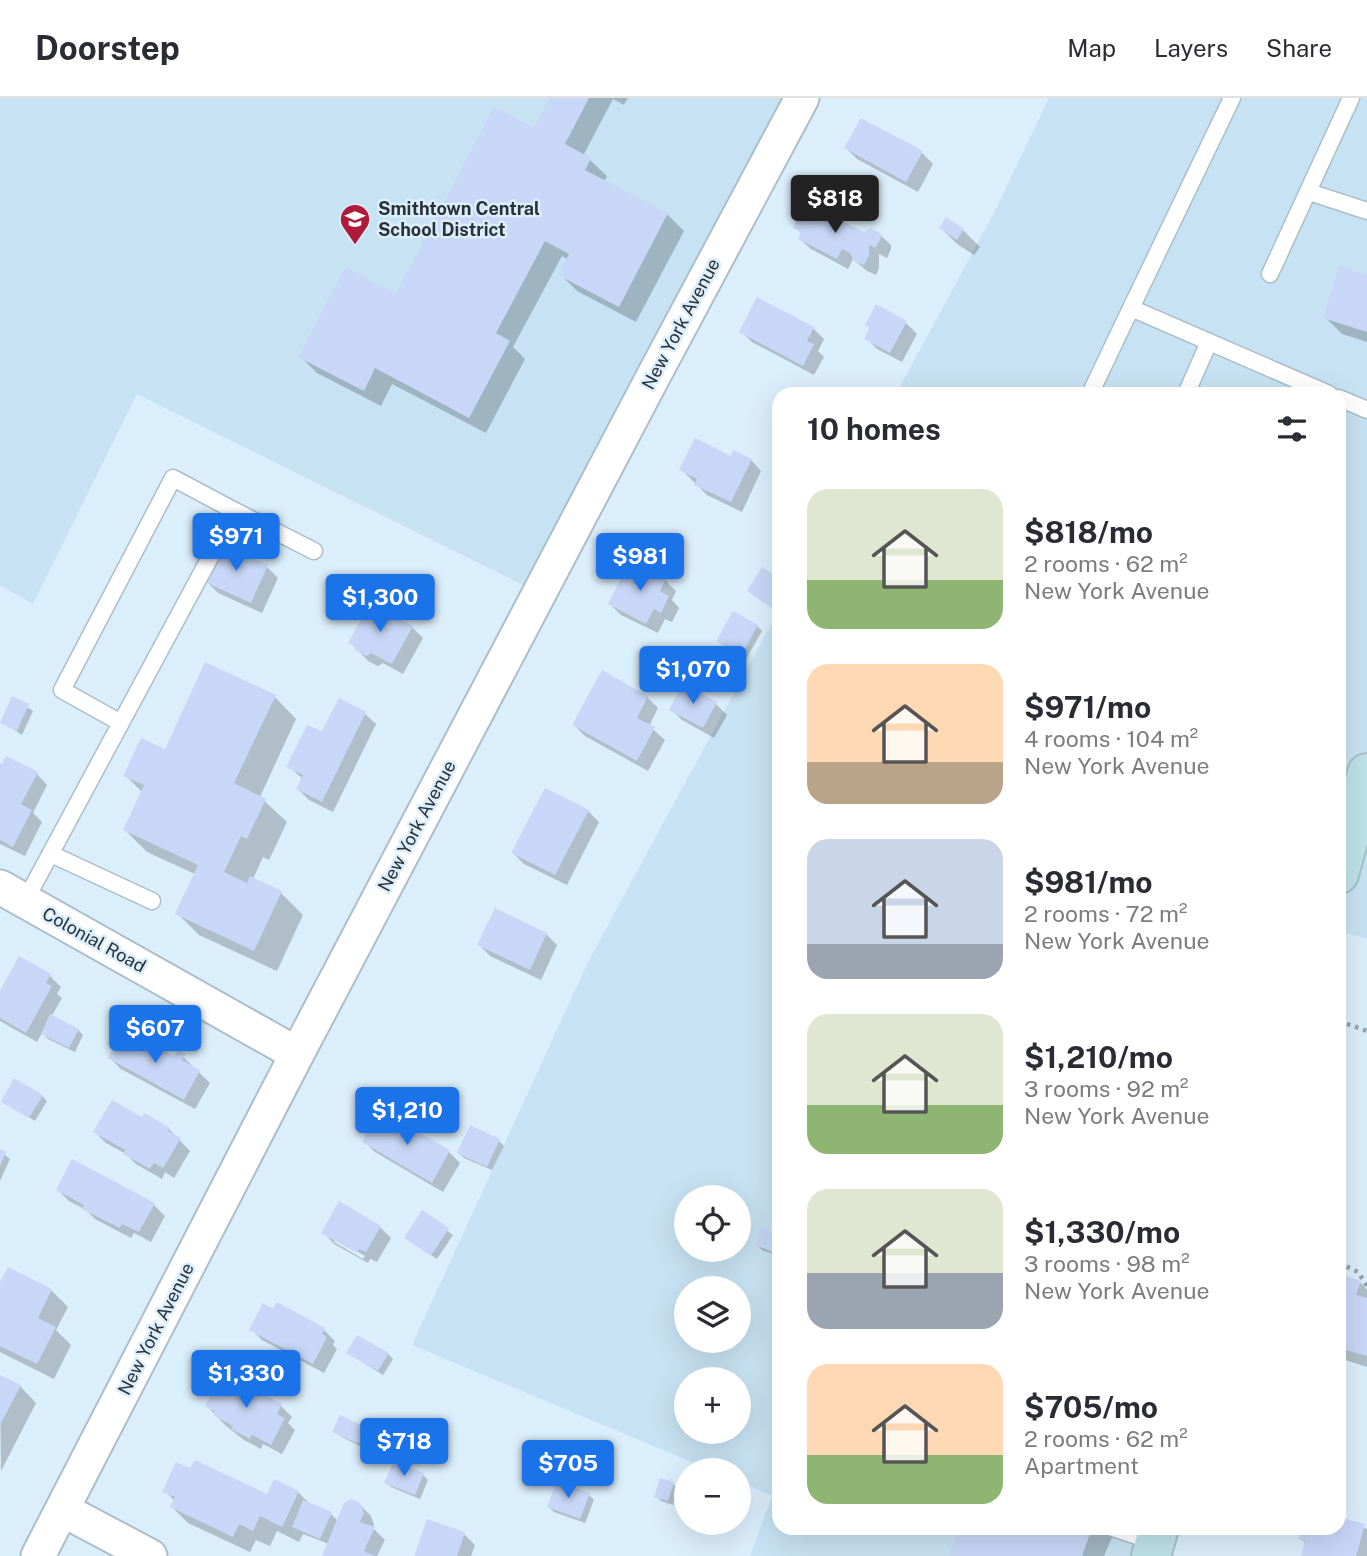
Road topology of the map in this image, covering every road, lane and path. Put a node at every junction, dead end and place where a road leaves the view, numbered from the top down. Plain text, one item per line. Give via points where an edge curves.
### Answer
1 (802, 98) edge
2 (1351, 98) edge
3 (1227, 100) edge
4 (1309, 192) junction
5 (1367, 211) edge
6 (1270, 274) dead end
7 (1132, 308) junction
8 (1209, 342) junction
9 (1093, 387) edge
10 (1189, 387) edge
11 (1313, 387) edge
12 (1346, 401) edge
13 (1367, 410) edge
14 (235, 511) junction
15 (314, 551) dead end
16 (121, 723) junction
17 (1367, 773) edge
18 (1346, 849) edge
19 (51, 854) junction
20 (13, 894) edge
21 (152, 901) dead end
22 (1346, 1024) edge
23 (1367, 1031) edge
24 (298, 1054) junction
25 (1346, 1265) edge
26 (1367, 1286) edge
27 (62, 1510) junction
28 (1134, 1535) edge
29 (1155, 1542) edge
30 (38, 1556) edge
31 (150, 1556) edge

1 - 24 street, New York Avenue
2 - 4 lane
3 - 7 lane
4 - 5 lane
4 - 6 lane
7 - 8 lane
7 - 9 lane
8 - 10 lane
8 - 11 lane
12 - 13 lane
14 - 15 lane
14 - 16 lane
14 - 16 lane via 173,478 62,690
16 - 19 lane
17 - 18 main road
19 - 20 lane
19 - 21 lane
20 - 24 street, Colonial Road
22 - 23 path
24 - 27 street, New York Avenue
25 - 26 path via 1358,1272
27 - 30 street, New York Avenue
27 - 31 street
28 - 29 lane

